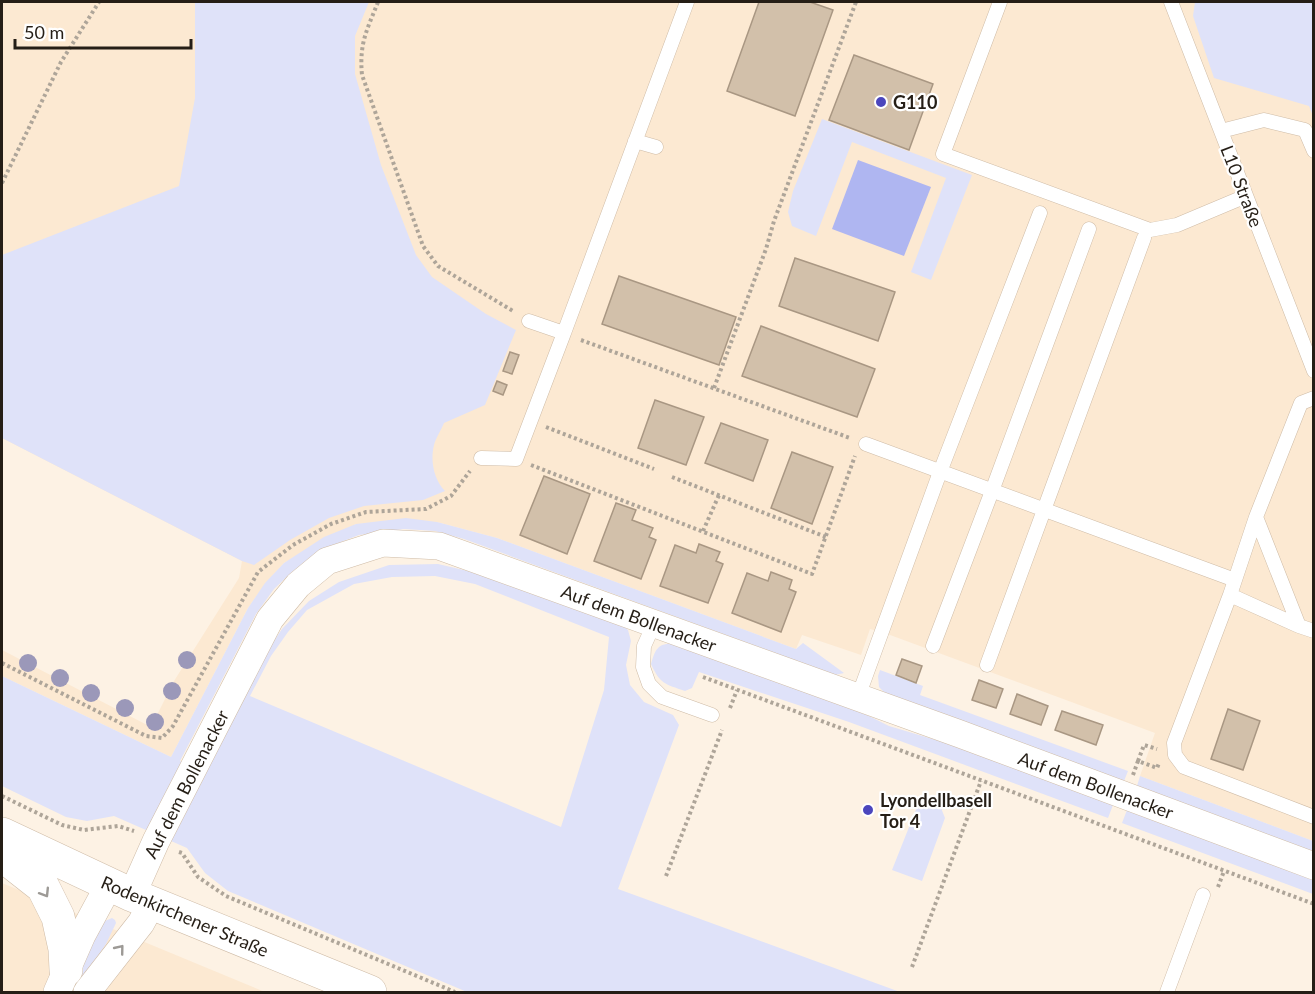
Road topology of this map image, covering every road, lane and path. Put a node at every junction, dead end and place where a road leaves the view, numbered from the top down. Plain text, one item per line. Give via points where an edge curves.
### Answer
1 (99, 2) edge
2 (378, 2) edge
3 (687, 2) edge
4 (856, 2) edge
5 (1000, 2) edge
6 (1171, 2) edge
7 (1221, 131) junction
8 (635, 141) junction
9 (656, 147) dead end
10 (1314, 151) edge
11 (2, 183) edge
12 (1246, 196) junction
13 (1040, 213) dead end
14 (1089, 229) dead end
15 (1144, 238) dead end
16 (529, 321) joint
17 (564, 333) junction
18 (1314, 371) edge
19 (714, 388) junction
20 (1314, 398) edge
21 (531, 422) junction
22 (863, 443) junction
23 (481, 458) joint
24 (516, 459) junction
25 (654, 469) dead end
26 (940, 472) junction
27 (672, 477) dead end
28 (992, 491) junction
29 (718, 495) junction
30 (1045, 510) junction
31 (1256, 517) junction
32 (703, 531) junction
33 (826, 537) junction
34 (1235, 580) junction
35 (1230, 595) junction
36 (654, 624) junction
37 (1299, 626) junction
38 (1314, 631) edge
39 (933, 646) dead end
40 (2, 663) edge
41 (987, 665) dead end
42 (703, 677) dead end
43 (737, 690) junction
44 (858, 697) junction
45 (729, 710) dead end
46 (712, 715) dead end
47 (725, 720) dead end
48 (1151, 747) dead end
49 (1138, 761) dead end
50 (981, 781) junction
51 (2, 796) edge
52 (1314, 817) edge
53 (1116, 820) dead end
54 (1112, 829) junction
55 (2, 834) edge
56 (156, 841) junction
57 (2, 855) edge
58 (1314, 866) edge
59 (666, 876) dead end
60 (131, 895) junction
61 (1203, 896) dead end
62 (1314, 904) edge
63 (912, 967) dead end
64 (70, 985) edge
65 (370, 993) edge
66 (455, 993) edge
67 (1167, 993) edge

1 - 11 path via 61,62
2 - 16 path via 363,41 362,75 423,246 438,266
3 - 8 lane
4 - 19 path
5 - 12 lane via 943,154 1150,230 1177,225
6 - 7 lane, L10 Straße
7 - 10 lane via 1264,120 1305,130
7 - 12 lane, L10 Straße
8 - 9 lane
8 - 17 lane
12 - 18 lane, L10 Straße
13 - 26 lane
14 - 28 lane
15 - 30 lane
16 - 17 lane
17 - 19 path
17 - 21 lane
19 - 22 path
20 - 31 lane via 1300,404
21 - 24 lane
21 - 25 path
22 - 26 lane
22 - 33 path
23 - 24 lane
23 - 40 path via 451,496 426,509 366,512 331,524 293,545 258,572 173,726 162,738 146,736
24 - 32 path
26 - 28 lane
26 - 44 lane
27 - 29 path
28 - 30 lane
28 - 39 lane
29 - 32 path
29 - 33 path
30 - 34 lane
30 - 41 lane
31 - 34 lane
31 - 37 lane
32 - 33 path via 812,574
34 - 35 lane
35 - 37 lane
35 - 52 lane via 1174,743 1175,755 1184,767
36 - 44 street, Auf dem Bollenacker
36 - 46 lane via 644,646 643,667 648,684 662,697
36 - 56 street, Auf dem Bollenacker via 439,546 383,543 327,561 298,585 270,619
37 - 38 lane
42 - 43 path
43 - 45 path
43 - 50 path
44 - 58 street, Auf dem Bollenacker
47 - 59 path
48 - 49 path via 1144,745
50 - 54 path
50 - 63 path
51 - 56 path via 62,825 84,830 118,826
53 - 54 path
54 - 62 path
55 - 60 main road, Rodenkirchener Straße
56 - 60 street, Auf dem Bollenacker
56 - 66 path via 182,853 198,877 226,896
57 -> 64 main road via 43,886 58,917
60 - 64 street via 82,935
64 -> 60 street via 141,923
60 - 65 main road, Rodenkirchener Straße
61 - 67 lane

